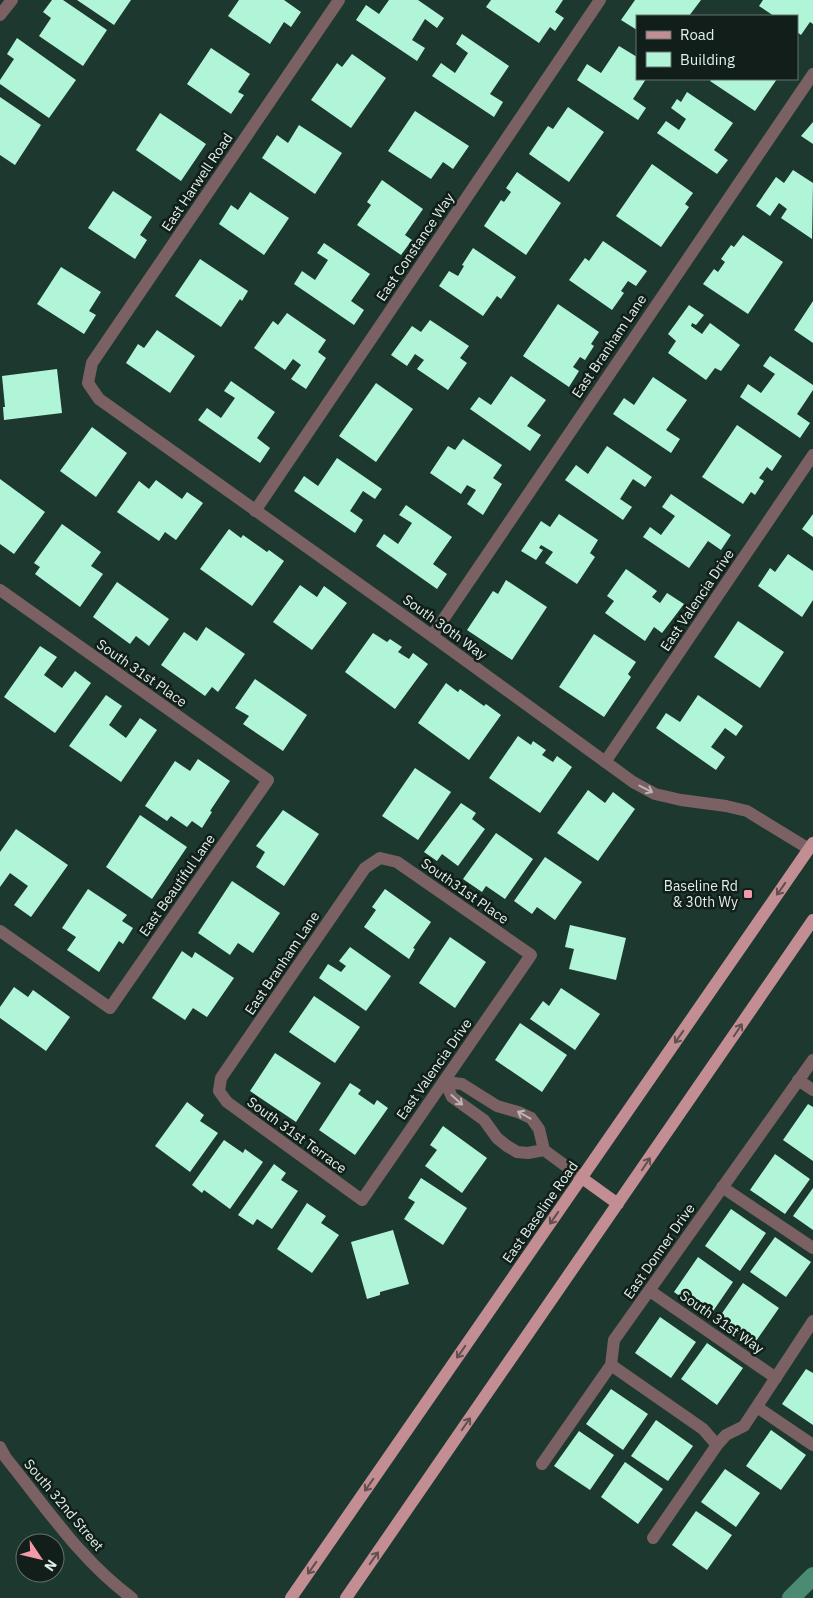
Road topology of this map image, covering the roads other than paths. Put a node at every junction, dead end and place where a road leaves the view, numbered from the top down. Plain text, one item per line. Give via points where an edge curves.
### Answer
1 (12, 0) edge
2 (339, 0) edge
3 (600, 0) edge
4 (0, 15) edge
5 (813, 74) edge
6 (88, 383) joint
7 (813, 455) edge
8 (255, 511) junction
9 (0, 590) edge
10 (432, 636) junction
11 (606, 762) junction
12 (268, 780) joint
13 (812, 848) edge
14 (380, 858) joint
15 (813, 920) edge
16 (0, 931) edge
17 (531, 955) joint
18 (813, 1060) edge
19 (798, 1080) junction
20 (445, 1082) junction
21 (813, 1090) edge
22 (219, 1091) joint
23 (544, 1150) junction
24 (582, 1178) junction
25 (722, 1187) junction
26 (362, 1200) joint
27 (618, 1204) junction
28 (813, 1248) edge
29 (650, 1291) junction
30 (813, 1321) edge
31 (611, 1365) junction
32 (776, 1378) junction
33 (757, 1407) junction
34 (717, 1445) junction
35 (813, 1445) edge
36 (0, 1447) edge
37 (542, 1464) dead end
38 (653, 1538) dead end
39 (132, 1598) edge
40 (291, 1598) edge
41 (346, 1598) edge

1 - 4 street
2 - 6 street, East Harwell Road via 92,363
3 - 8 street, East Constance Way
5 - 10 street, East Branham Lane
6 - 8 street, South 30th Way via 99,399
7 - 11 street, East Valencia Drive
8 - 10 street, South 30th Way
9 - 12 street, South 31st Place
10 - 11 street, South 30th Way
11 -> 13 street, South 30th Way via 655,794 747,811
12 - 16 street, East Beautiful Lane via 110,1008
13 -> 24 main road, East Baseline Road
14 - 17 street, South31st Place via 397,862
14 - 22 street, East Branham Lane via 365,868 221,1078
27 -> 15 main road
17 - 20 street, East Valencia Drive
18 - 19 street, East Donner Drive
19 - 21 street
19 - 25 street, East Donner Drive
23 -> 20 street via 539,1129 530,1118 497,1106 462,1084
20 -> 23 street via 452,1097 484,1120 507,1146 517,1152
20 - 26 street, East Valencia Drive
22 - 26 street, South 31st Terrace via 227,1102
23 - 24 street
24 - 27 main road
24 -> 40 main road, East Baseline Road
25 - 28 street
25 - 29 street, East Donner Drive
41 -> 27 main road
29 - 31 street, East Donner Drive via 614,1340
29 - 32 street, South 31st Way
30 - 32 street
31 - 34 street via 703,1430
31 - 37 street, East Donner Drive
32 - 33 street
33 - 34 street via 744,1426 726,1435
33 - 35 street
34 - 38 street
36 - 39 street, South 32nd Street via 70,1539

